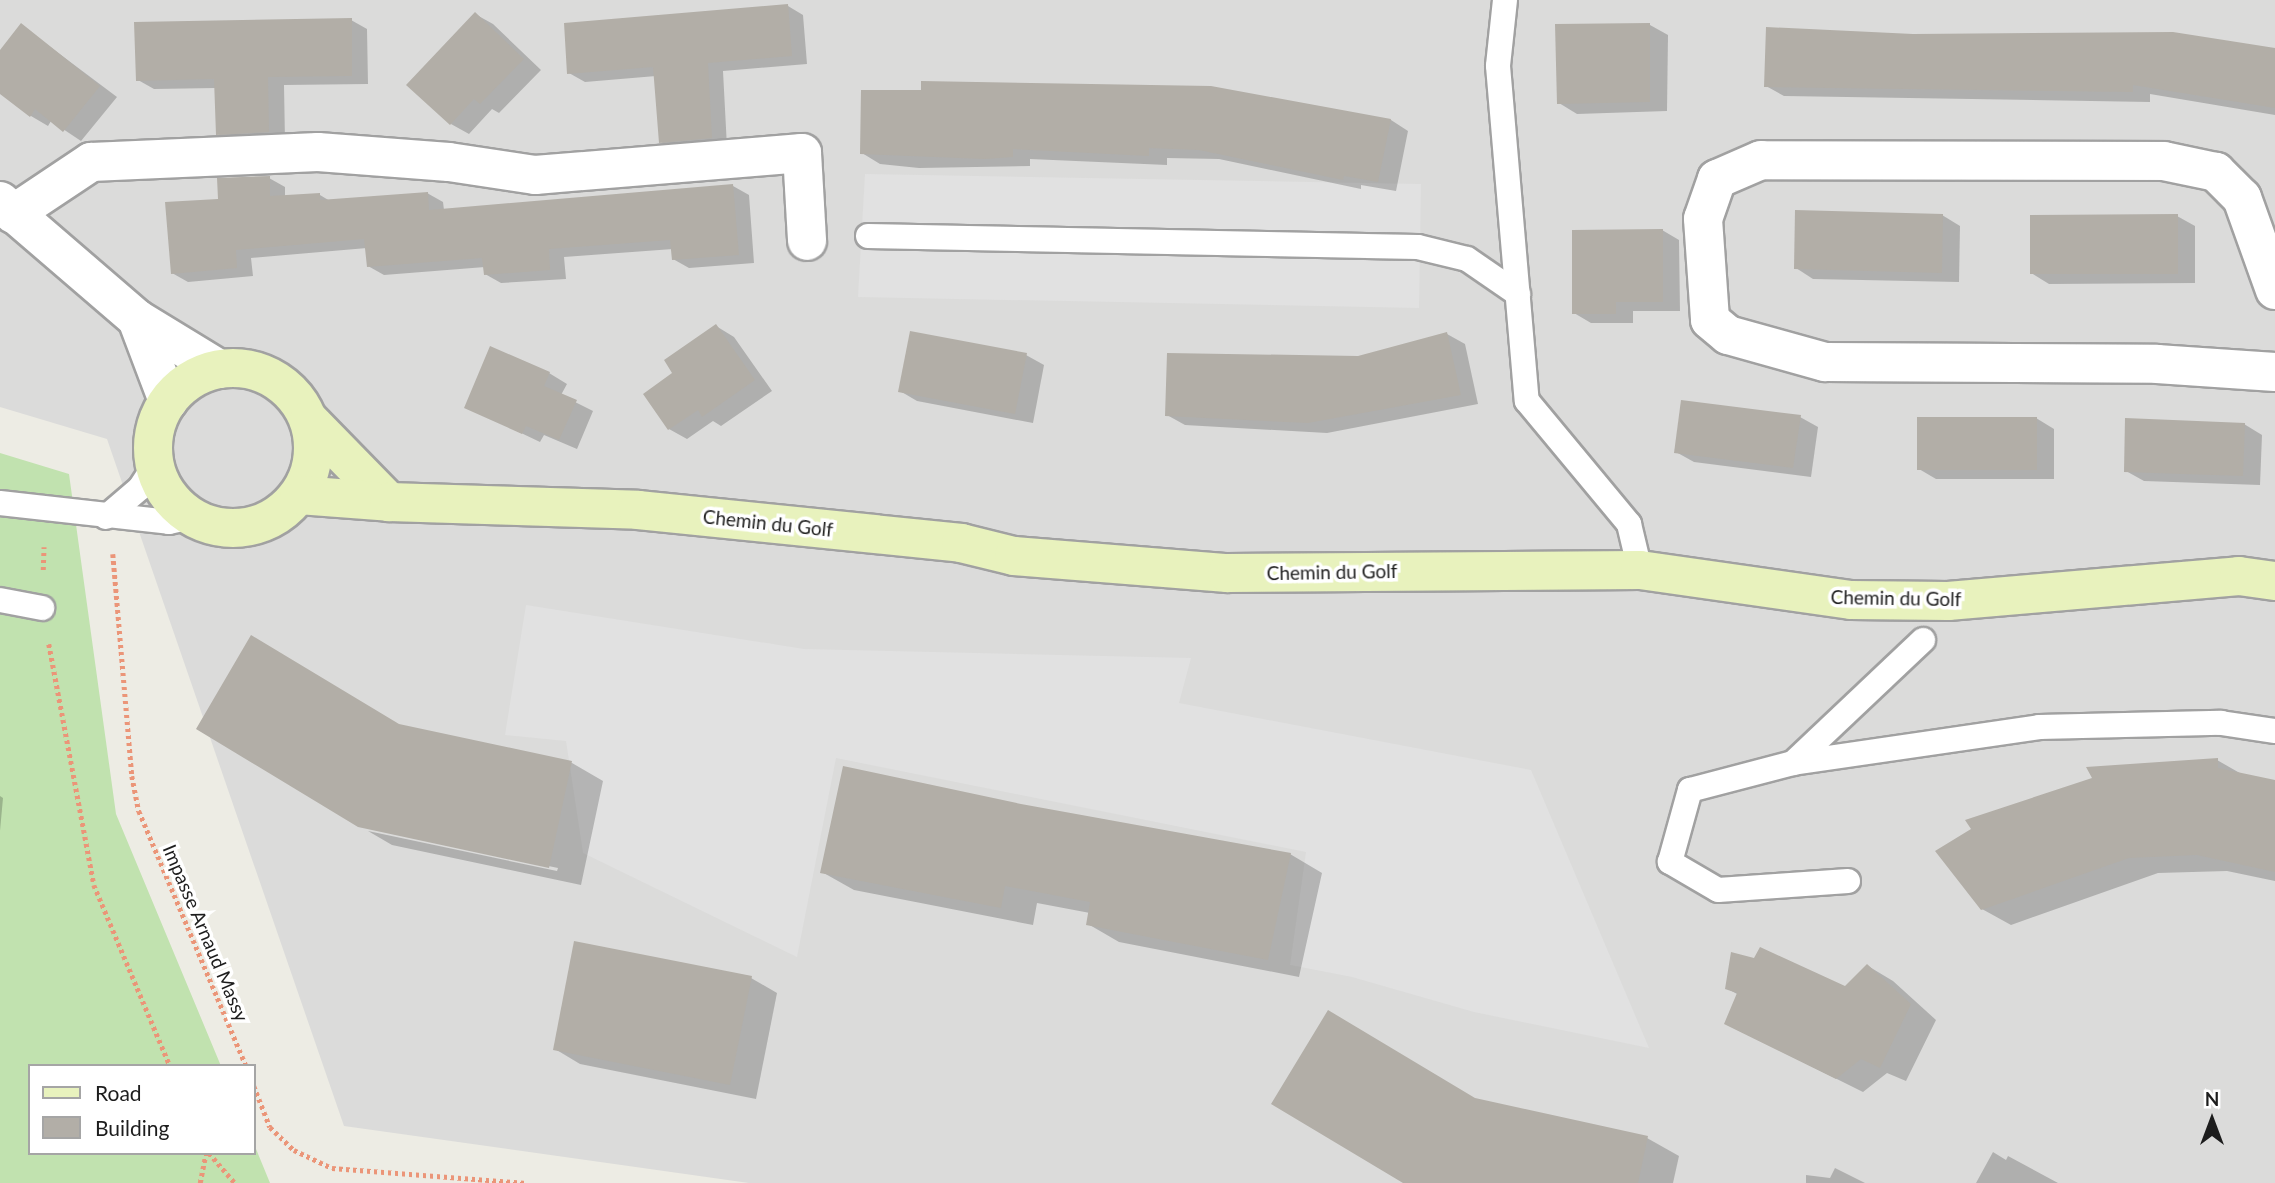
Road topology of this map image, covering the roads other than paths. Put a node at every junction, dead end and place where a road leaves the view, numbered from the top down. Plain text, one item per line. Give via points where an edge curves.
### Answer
1 (1505, 0) edge
2 (4, 208) edge
3 (868, 236) dead end
4 (807, 241) dead end
5 (2275, 290) edge
6 (1517, 294) junction
7 (137, 319) junction
8 (219, 369) junction
9 (2275, 372) edge
10 (168, 401) junction
11 (309, 420) junction
12 (155, 465) junction
13 (299, 495) junction
14 (388, 502) junction
15 (0, 503) edge
16 (106, 517) junction
17 (191, 517) junction
18 (1640, 570) junction
19 (2275, 581) edge
20 (0, 600) edge
21 (43, 608) road end
22 (1923, 640) dead end
23 (2275, 731) edge
24 (1793, 763) junction
25 (1848, 880) dead end

1 - 6 lane via 1498,66
2 - 4 street via 91,162 317,152 449,162 535,175 802,153
2 - 7 street
3 - 6 lane via 1418,247 1467,259
5 - 9 street via 2242,198 2216,172 2164,161 1761,160 1717,179 1703,219 1710,320 1728,335 1825,362 2157,364
6 - 18 lane via 1527,401 1629,524
7 - 8 street
7 - 10 street
8 - 10 street via 199,375
8 - 11 street via 247,368 273,379 295,396
10 - 12 street via 153,443
11 - 13 street via 314,445 311,472
11 - 14 street
12 - 16 lane via 140,488
12 - 17 street via 162,485
13 - 14 street, Chemin du Golf
13 - 17 street via 281,513 258,525 232,528
14 - 18 street, Chemin du Golf via 638,510 961,543 1014,556 1124,568 1227,573
15 - 16 lane
16 - 17 lane via 169,522
18 - 19 street, Chemin du Golf via 1851,600 1948,601 2239,576
20 - 21 lane
22 - 24 lane
23 - 24 lane via 2221,723 2039,727
24 - 25 lane via 1690,790 1670,862 1718,890

